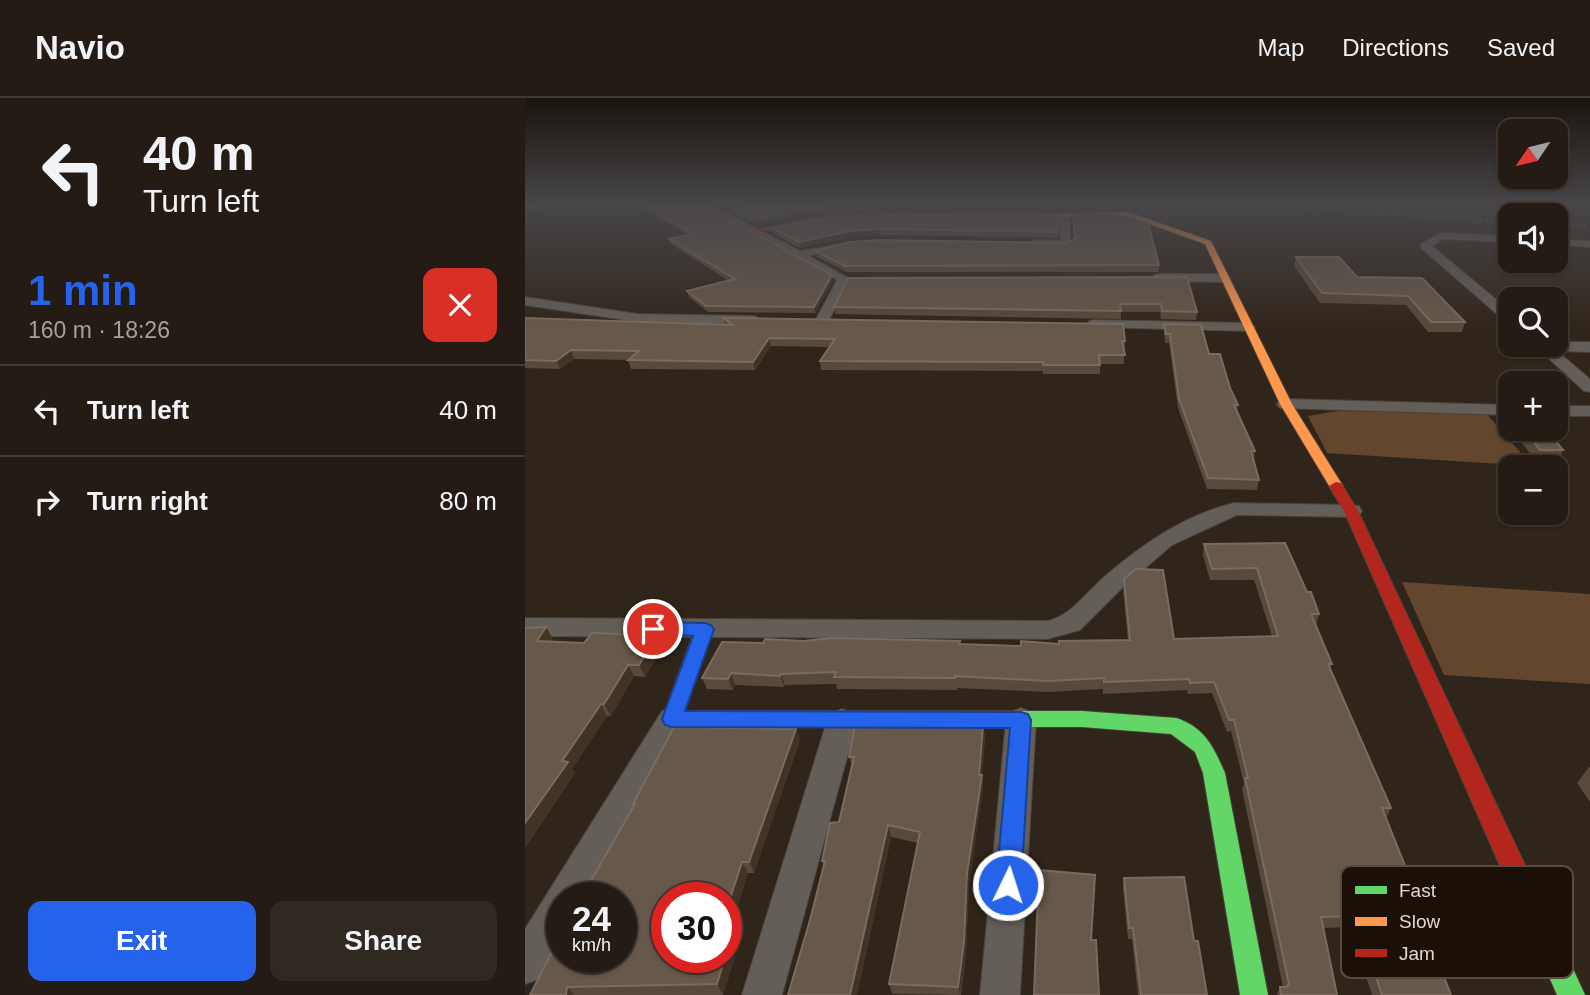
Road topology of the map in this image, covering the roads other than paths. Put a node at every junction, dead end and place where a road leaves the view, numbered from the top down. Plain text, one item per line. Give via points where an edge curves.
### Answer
1 (784, 247) edge
2 (837, 247) edge
3 (1209, 247) edge
4 (1426, 247) edge
5 (799, 255) junction
6 (1143, 278) edge
7 (1224, 278) junction
8 (525, 301) edge
9 (548, 305) junction
10 (1498, 308) edge
11 (525, 314) edge
12 (769, 320) edge
13 (822, 321) edge
14 (1083, 324) edge
15 (1248, 327) junction
16 (1568, 346) edge
17 (1590, 347) edge
18 (1556, 357) edge
19 (1590, 387) edge
20 (1286, 404) junction
21 (1498, 410) edge
22 (1568, 411) edge
23 (1590, 411) edge
24 (1351, 511) junction
25 (525, 627) edge
26 (705, 629) junction
27 (672, 719) junction
28 (1021, 720) junction
29 (842, 721) junction
30 (1512, 866) edge
31 (575, 882) edge
32 (546, 927) edge
33 (529, 952) edge
34 (1563, 978) edge
35 (762, 995) edge
36 (1000, 995) edge
37 (1254, 995) edge
38 (1571, 995) edge

1 - 5 street
2 - 5 street
3 - 7 street
4 - 10 street
5 - 13 street via 851,279
6 - 7 street
7 - 15 street
8 - 9 street
9 - 11 street
9 - 12 street via 638,318
14 - 15 street
15 - 20 street
16 - 17 street
18 - 19 street
20 - 21 street
20 - 24 street
22 - 23 street
24 - 26 street via 1234,509 1164,540 1071,624 1048,630
24 - 30 street
25 - 26 street
26 - 27 street
27 - 29 street
27 - 31 street
28 - 29 street
28 - 36 street
28 - 37 street via 1176,726 1203,747 1214,773
29 - 35 street
32 - 33 street
34 - 38 street

